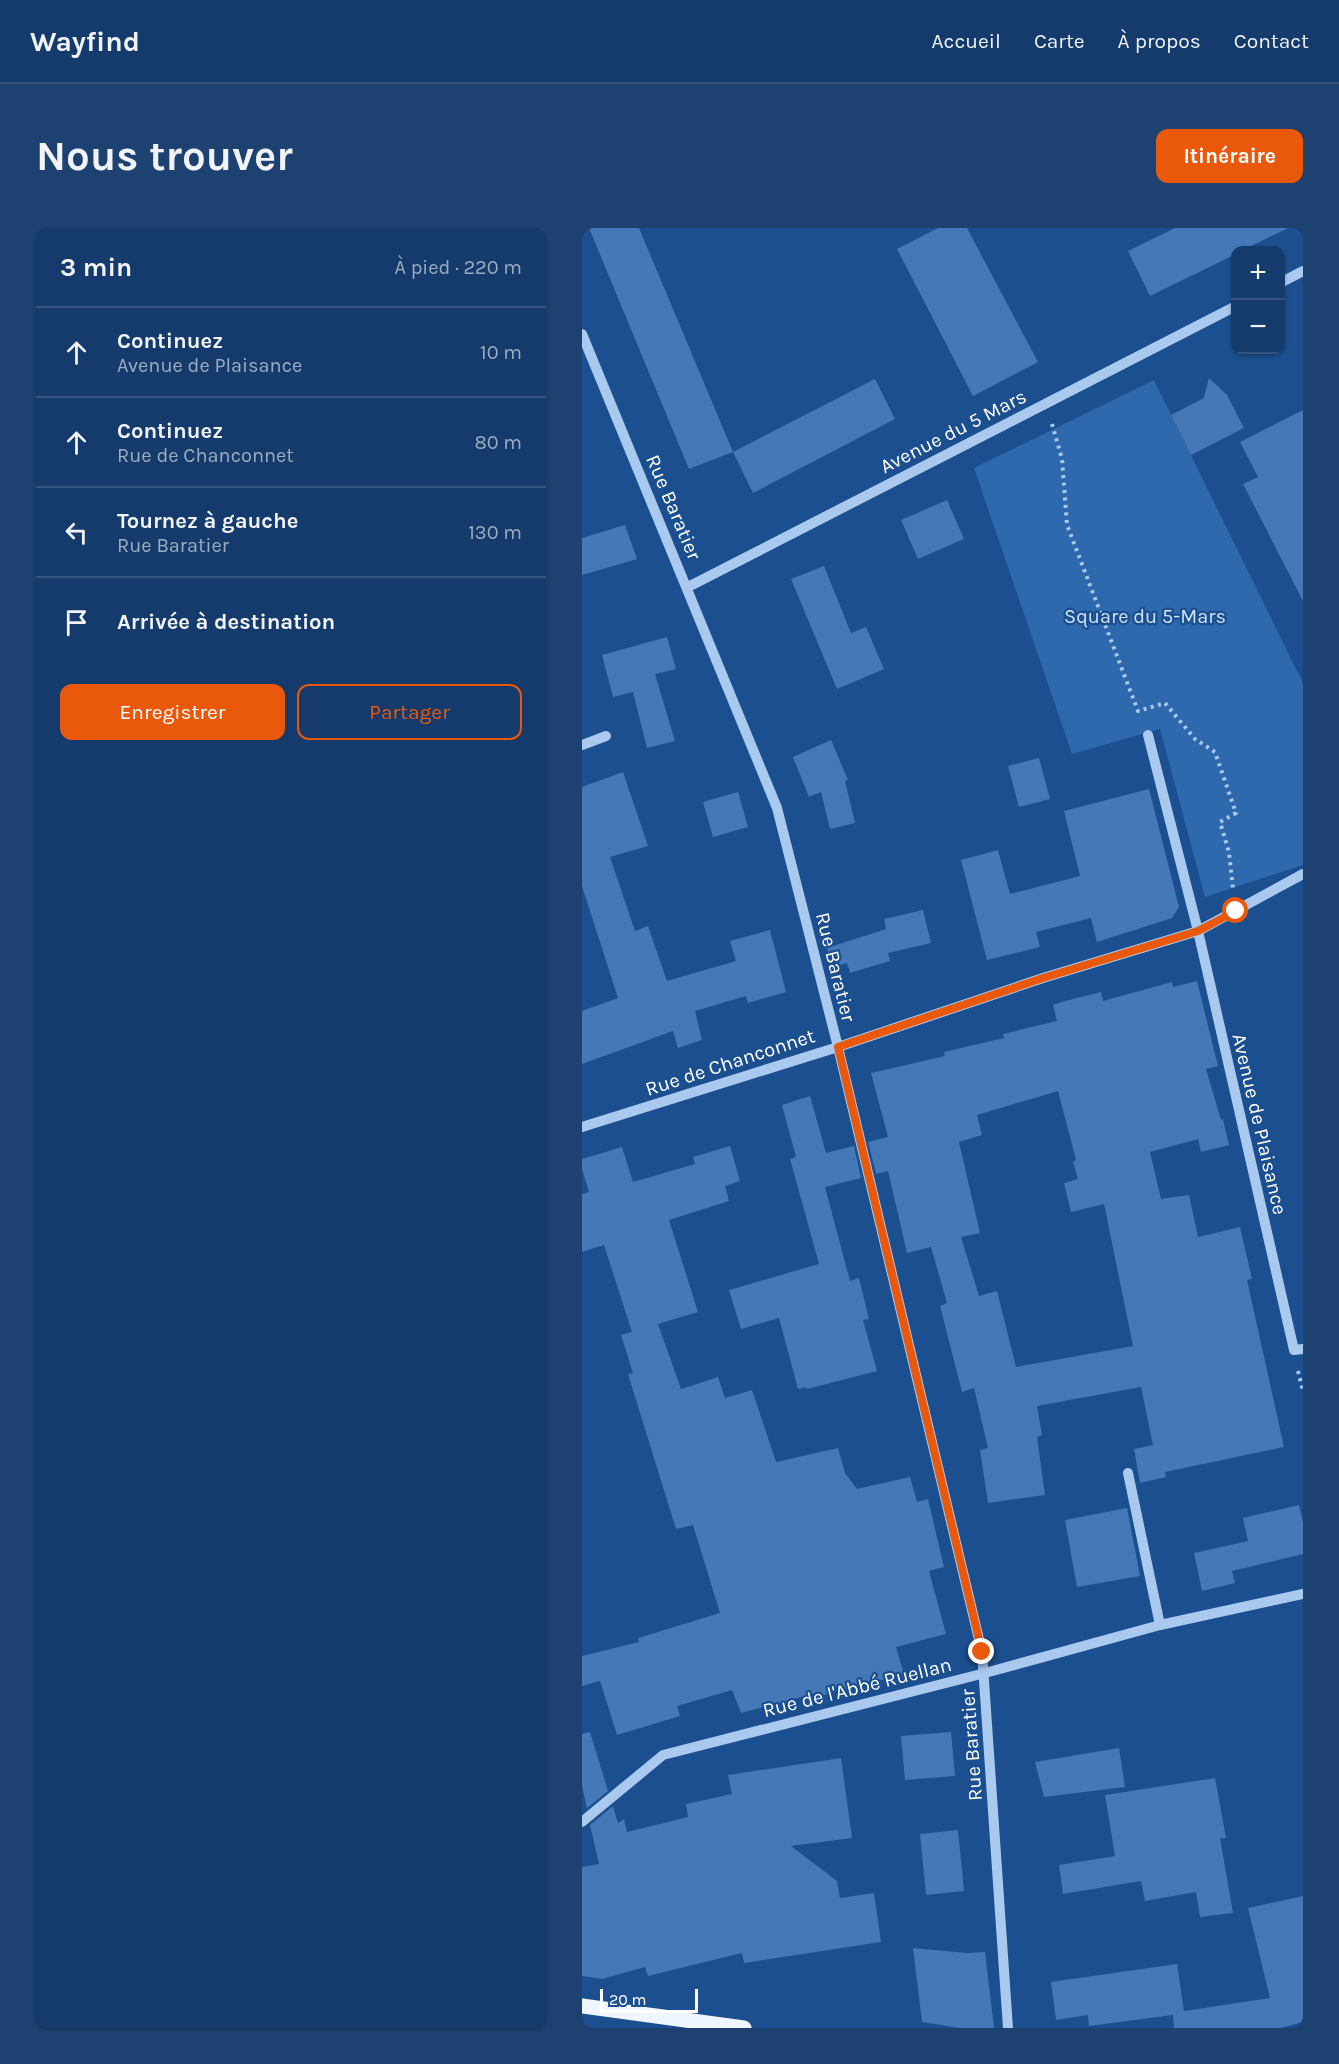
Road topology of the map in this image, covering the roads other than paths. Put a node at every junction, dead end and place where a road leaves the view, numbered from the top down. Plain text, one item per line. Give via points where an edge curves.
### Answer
1 (1303, 271) edge
2 (1285, 281) edge
3 (1231, 309) edge
4 (582, 334) edge
5 (688, 587) junction
6 (1148, 735) dead end
7 (606, 736) dead end
8 (582, 745) edge
9 (1303, 874) edge
10 (1198, 931) junction
11 (838, 1047) junction
12 (582, 1127) edge
13 (1303, 1349) edge
14 (1128, 1473) dead end
15 (1303, 1594) edge
16 (1160, 1624) junction
17 (984, 1673) junction
18 (582, 1822) edge
19 (582, 2006) edge
20 (744, 2028) edge
21 (1008, 2028) edge

1 - 2 street
3 - 5 street, Avenue du 5 Mars
4 - 5 street, Rue Baratier
5 - 11 street, Rue Baratier via 777,808
6 - 10 street, Avenue de Plaisance
7 - 8 street
9 - 10 street
10 - 11 street, Rue de Chanconnet
10 - 13 street, Avenue de Plaisance via 1294,1350
11 - 12 street, Rue de Chanconnet
11 - 17 street, Rue Baratier
14 - 16 street
15 - 16 street, Rue de l'Abbé Ruellan
16 - 17 street, Rue de l'Abbé Ruellan
17 - 18 street, Rue de l'Abbé Ruellan via 663,1755
17 - 21 street, Rue Baratier
19 - 20 main road

